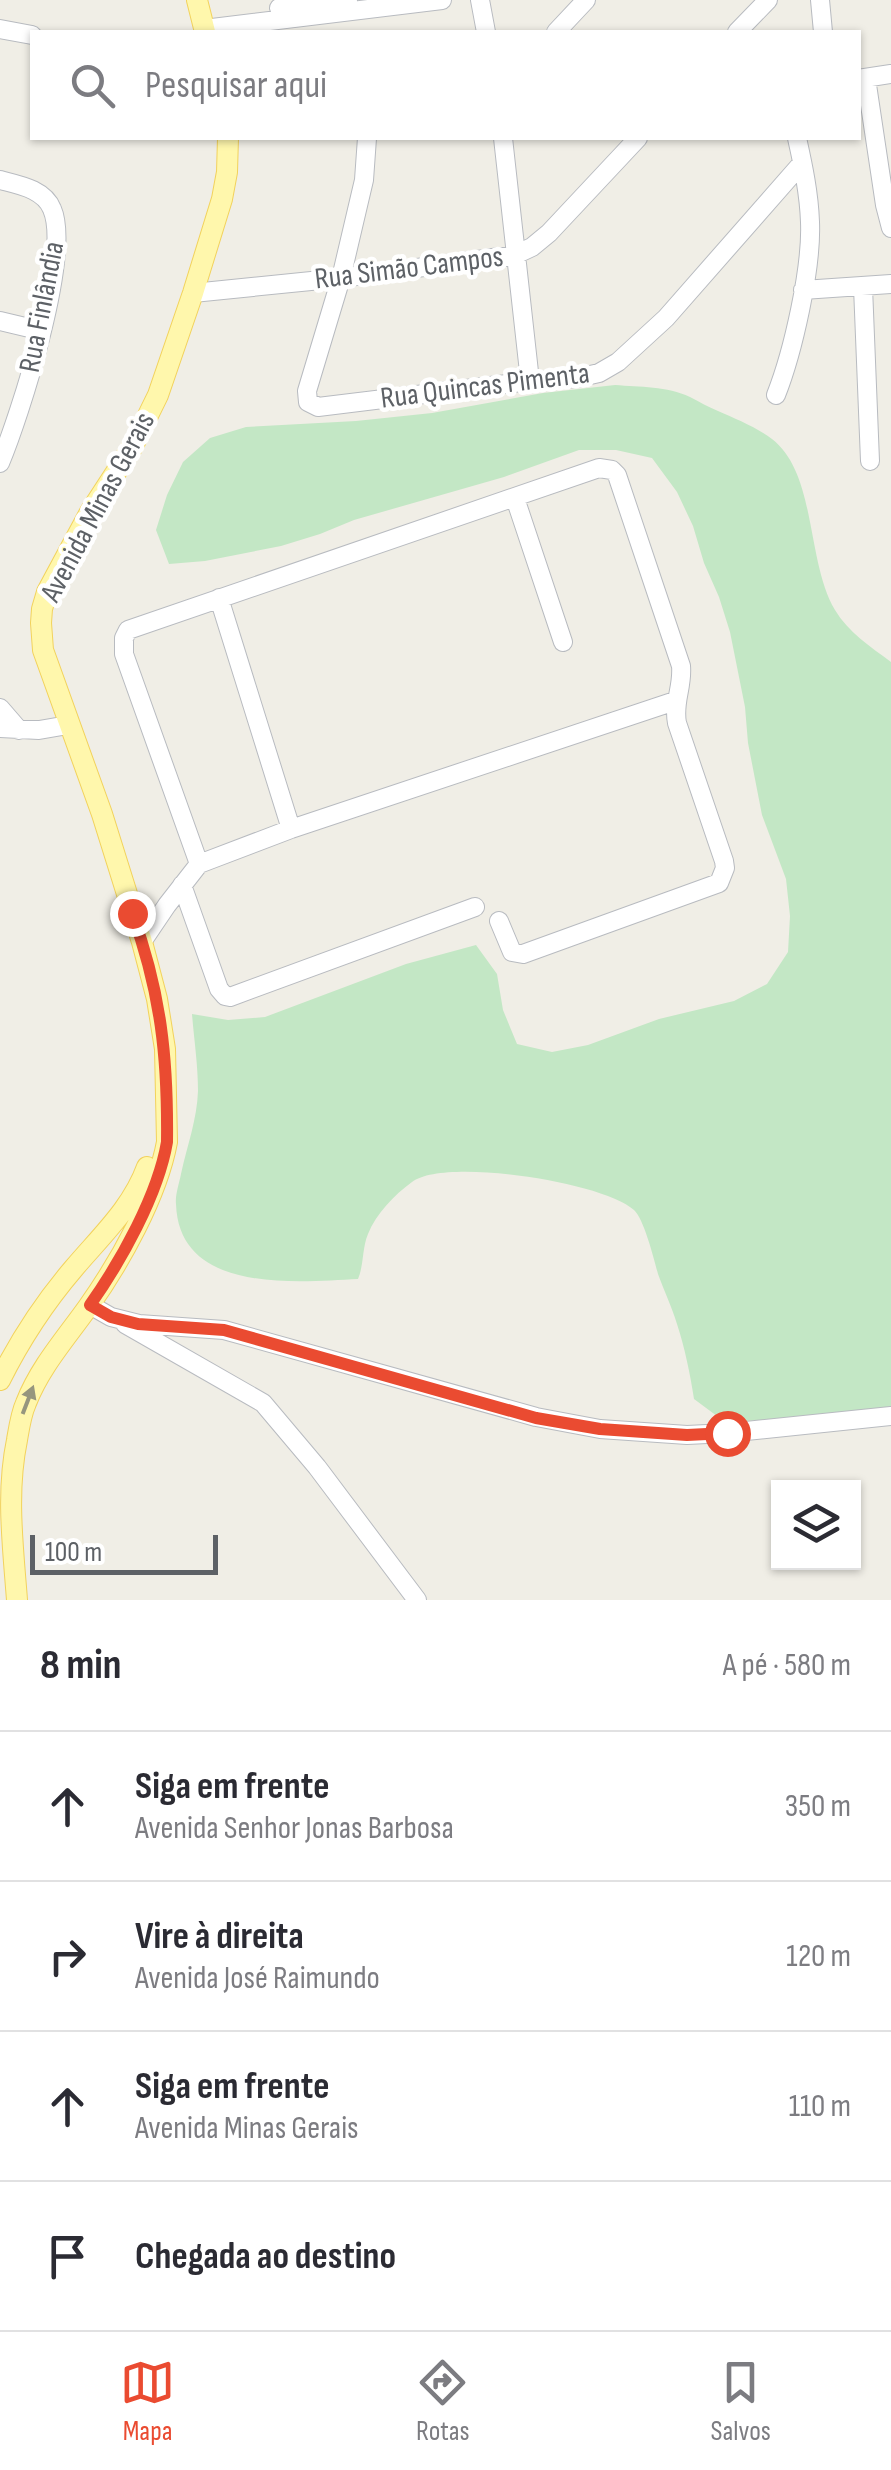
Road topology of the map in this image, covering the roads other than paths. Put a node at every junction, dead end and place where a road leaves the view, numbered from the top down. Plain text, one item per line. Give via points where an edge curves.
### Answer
1 (442, 0) edge
2 (480, 0) edge
3 (586, 0) edge
4 (768, 0) edge
5 (820, 0) edge
6 (344, 12) edge
7 (202, 20) edge
8 (0, 29) edge
9 (486, 30) edge
10 (558, 30) edge
11 (739, 30) edge
12 (823, 30) edge
13 (30, 35) edge
14 (891, 74) edge
15 (862, 78) edge
16 (228, 140) edge
17 (367, 140) edge
18 (503, 140) edge
19 (636, 140) edge
20 (797, 140) edge
21 (802, 163) junction
22 (0, 180) edge
23 (891, 228) edge
24 (515, 255) junction
25 (342, 278) junction
26 (891, 284) edge
27 (863, 286) junction
28 (803, 290) junction
29 (193, 294) junction
30 (0, 320) edge
31 (42, 331) junction
32 (530, 381) junction
33 (776, 395) dead end
34 (8, 423) edge
35 (870, 460) dead end
36 (0, 462) edge
37 (515, 498) junction
38 (219, 598) junction
39 (564, 642) dead end
40 (675, 701) junction
41 (0, 708) edge
42 (68, 725) junction
43 (9, 729) edge
44 (291, 828) junction
45 (198, 864) junction
46 (182, 885) junction
47 (475, 907) dead end
48 (499, 920) dead end
49 (142, 942) junction
50 (168, 1108) junction
51 (72, 1270) junction
52 (95, 1298) junction
53 (38, 1315) junction
54 (111, 1317) junction
55 (67, 1336) junction
56 (0, 1380) edge
57 (891, 1416) edge
58 (17, 1600) edge
59 (417, 1600) edge

1 - 6 street
2 - 9 street
3 - 10 street
4 - 11 street
5 - 12 street
6 - 7 street
8 - 13 street
14 - 15 street
15 - 23 street
16 - 29 main road, Avenida Minas Gerais via 222,199
17 - 25 street
18 - 24 street
19 - 24 street, Rua Simão Campos via 549,233
20 - 21 street
21 - 28 street via 810,222
21 - 32 street, Rua Quincas Pimenta via 666,318 618,362 577,378
22 - 31 street, Rua Finlândia via 38,192 53,210 56,252
24 - 25 street, Rua Simão Campos
24 - 32 street
25 - 29 street, Rua Simão Campos
25 - 32 street, Rua Quincas Pimenta via 308,402 318,407
26 - 27 street
27 - 28 street
27 - 35 street
28 - 33 street
29 - 42 main road, Avenida Minas Gerais via 146,422 90,512 42,609 43,650
30 - 31 street
31 - 34 street, Rua Finlândia
34 - 36 street, Rua Finlândia
37 - 38 street
37 - 39 street
37 - 40 street via 599,468 617,474 680,666
38 - 44 street
38 - 45 street via 133,627 123,645
40 - 44 street
40 - 48 street via 724,860 719,883 524,954 512,952
41 - 43 street
42 - 43 street
42 - 49 main road, Avenida Minas Gerais
44 - 45 street
45 - 46 street
46 - 47 street via 220,990 230,997
46 - 49 street
49 - 50 main road, Avenida Minas Gerais via 165,1049
50 - 51 main road via 143,1178
50 - 52 main road via 164,1156 128,1243
51 - 52 main road via 89,1276
51 - 53 main road
52 - 54 street
52 - 55 main road
53 - 55 main road
53 - 56 main road
54 - 57 street via 224,1330 536,1418 600,1429 687,1435
54 - 59 street via 262,1403
58 -> 55 main road via 10,1472 24,1407

